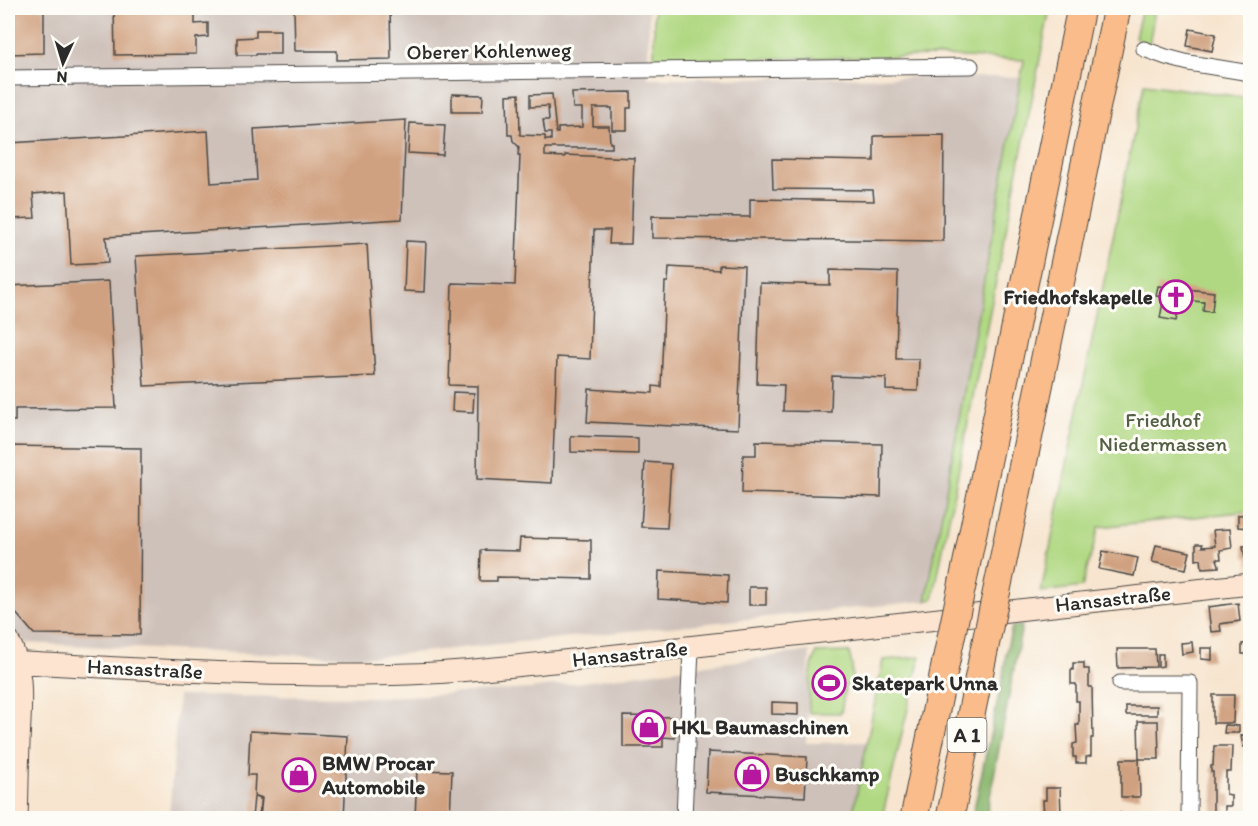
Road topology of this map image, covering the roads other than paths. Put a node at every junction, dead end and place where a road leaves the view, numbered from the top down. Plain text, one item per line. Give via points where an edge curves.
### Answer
1 (1081, 8) edge
2 (1117, 9) edge
3 (1144, 49) dead end
4 (971, 66) dead end
5 (1251, 72) edge
6 (8, 78) edge
7 (1251, 584) edge
8 (8, 640) edge
9 (692, 647) junction
10 (12, 662) edge
11 (1120, 683) dead end
12 (17, 819) edge
13 (684, 819) edge
14 (914, 819) edge
15 (950, 819) edge
16 (1189, 819) edge

1 - 14 highway, A 1, bridge
2 - 15 highway, A 1, bridge
3 - 5 street via 1188,63
4 - 6 street, Oberer Kohlenweg
7 - 9 main road, Hansastraße
8 - 10 main road
9 - 10 main road, Hansastraße via 412,674 310,675
9 - 13 street
10 - 12 main road via 19,675
11 - 16 street via 1190,683

